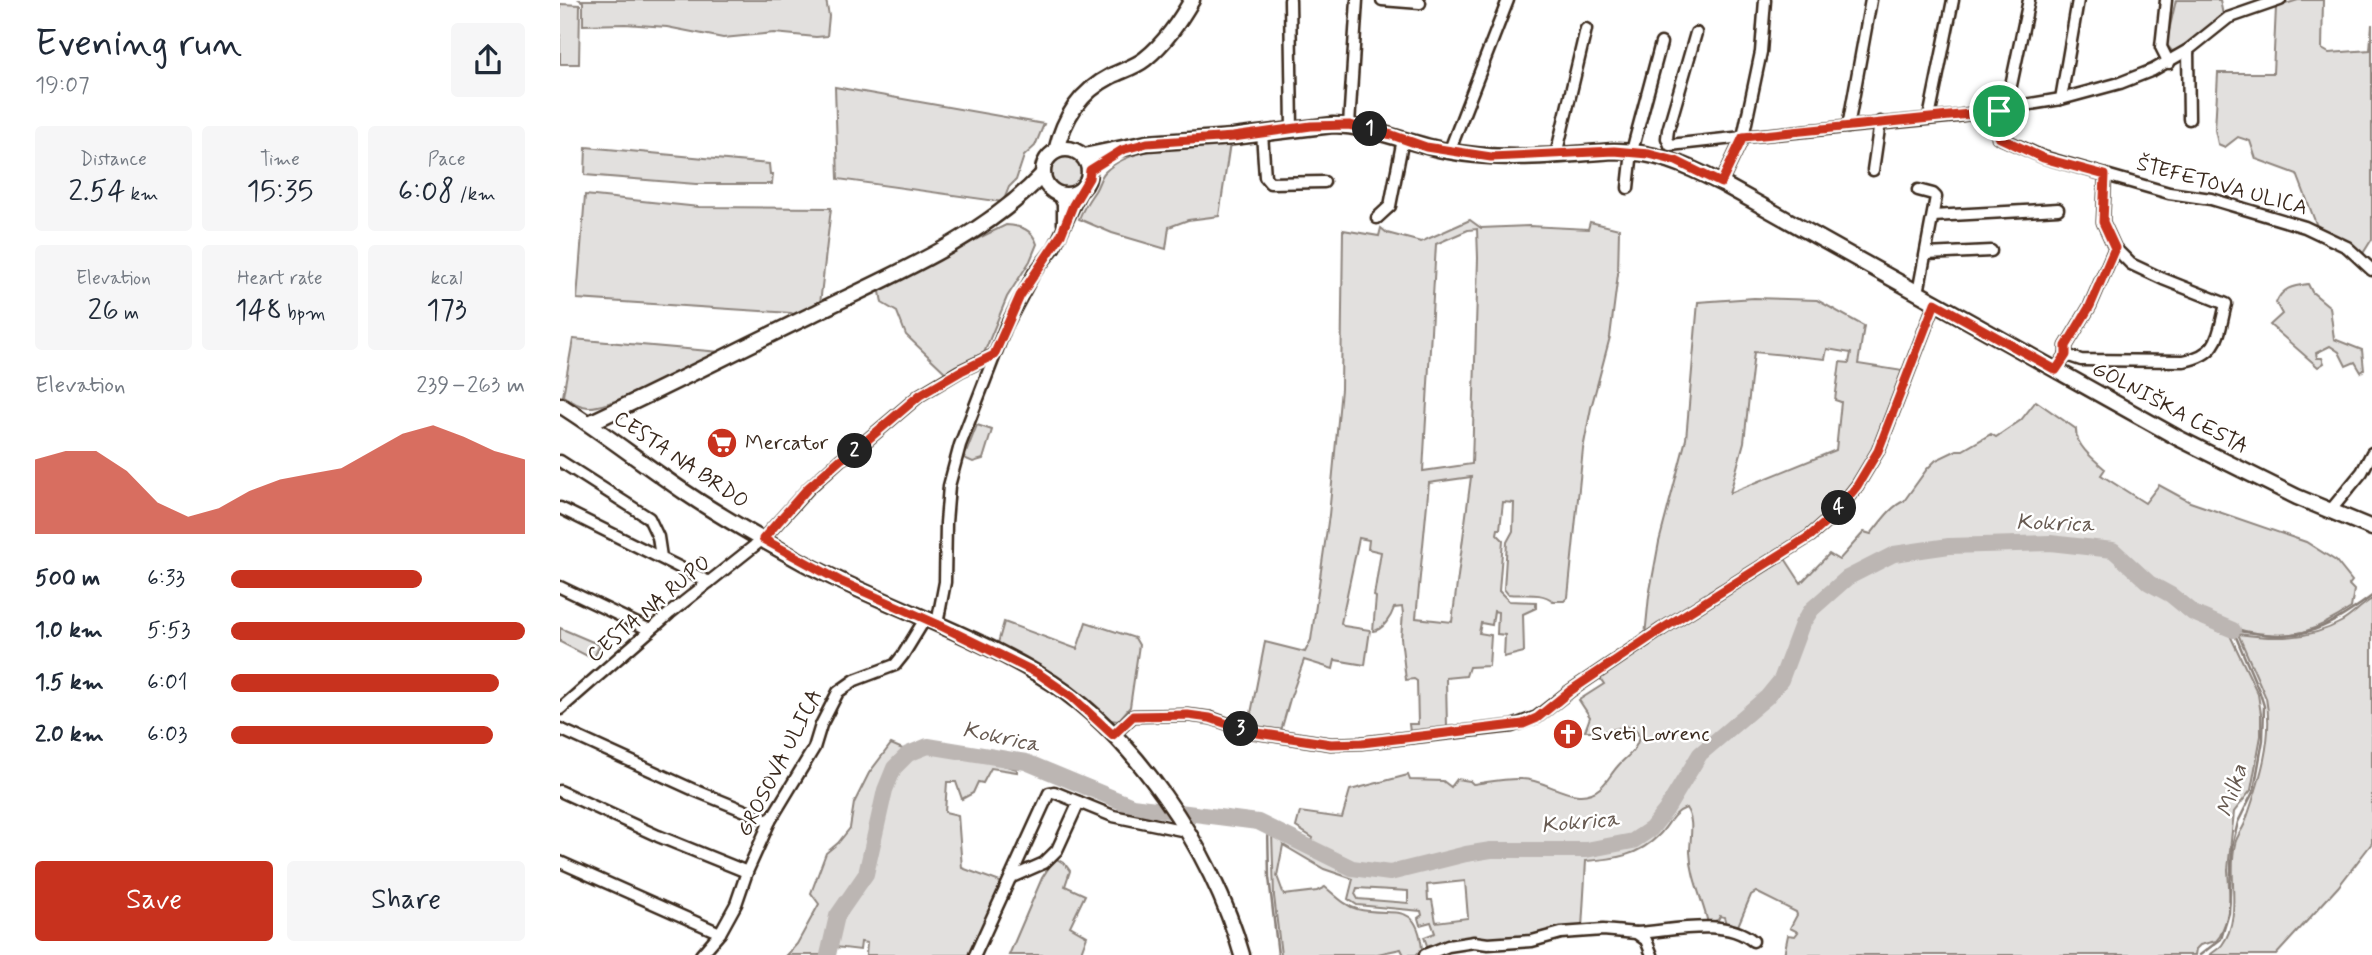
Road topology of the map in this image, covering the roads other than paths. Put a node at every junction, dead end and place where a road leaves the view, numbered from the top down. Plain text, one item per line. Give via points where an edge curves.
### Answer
1 (1192, 0) edge
2 (1290, 0) edge
3 (1357, 0) edge
4 (1382, 0) edge
5 (1508, 0) edge
6 (1765, 0) edge
7 (1871, 0) edge
8 (1953, 0) edge
9 (2029, 0) edge
10 (2078, 0) edge
11 (2166, 0) edge
12 (2280, 0) edge
13 (1420, 3) dead end
14 (1587, 30) dead end
15 (1696, 33) dead end
16 (1661, 43) dead end
17 (2188, 50) junction
18 (2169, 63) junction
19 (2062, 99) junction
20 (2003, 110) junction
21 (1070, 112) junction
22 (1929, 118) junction
23 (2189, 119) dead end
24 (1880, 122) junction
25 (1349, 125) junction
26 (1848, 127) junction
27 (1292, 129) junction
28 (1262, 133) junction
29 (1743, 137) junction
30 (1403, 139) junction
31 (1056, 151) junction
32 (1632, 151) junction
33 (1449, 152) junction
34 (1556, 155) junction
35 (1082, 158) junction
36 (1873, 170) dead end
37 (1043, 174) junction
38 (2105, 175) junction
39 (1324, 182) dead end
40 (1721, 183) junction
41 (1628, 188) dead end
42 (1918, 190) dead end
43 (1081, 191) junction
44 (1054, 192) junction
45 (1005, 209) junction
46 (2059, 209) dead end
47 (1933, 216) junction
48 (1377, 218) dead end
49 (1061, 235) junction
50 (2115, 248) junction
51 (1991, 251) dead end
52 (1926, 254) junction
53 (2372, 270) edge
54 (1918, 293) junction
55 (1935, 303) junction
56 (994, 355) junction
57 (2066, 355) junction
58 (2056, 370) junction
59 (560, 405) edge
60 (589, 423) junction
61 (2372, 453) edge
62 (560, 461) edge
63 (2367, 473) edge
64 (560, 508) edge
65 (2330, 511) junction
66 (2372, 528) edge
67 (763, 539) junction
68 (661, 557) junction
69 (709, 582) junction
70 (560, 587) edge
71 (931, 622) junction
72 (650, 630) junction
73 (560, 709) edge
74 (560, 729) edge
75 (1113, 735) junction
76 (560, 791) edge
77 (1080, 802) junction
78 (770, 821) junction
79 (1186, 831) junction
80 (560, 862) edge
81 (747, 872) junction
82 (1011, 877) junction
83 (720, 933) junction
84 (1636, 933) junction
85 (1754, 941) dead end
86 (1488, 944) junction
87 (701, 955) edge
88 (975, 955) edge
89 (1242, 955) edge
90 (1425, 955) edge
91 (1492, 955) edge
92 (1652, 955) edge

1 - 21 main road via 1159,46 1086,92
2 - 27 street
3 - 25 street
4 - 13 street
5 - 33 street
6 - 29 street via 1761,52
7 - 26 street
8 - 22 street
9 - 20 street
10 - 19 street
11 - 18 street via 2161,47
12 - 17 street via 2228,18
14 - 34 street
15 - 29 street via 1668,143
16 - 32 street
17 - 18 street
17 - 23 street
18 - 19 street
19 - 20 street
20 - 22 street
20 - 38 street, ŠTEFETOVA ULICA via 1998,137 2043,158
21 - 31 main road
21 - 35 main road via 1069,134
22 - 24 street
24 - 26 street
24 - 36 street
25 - 27 main road, GOLNIŠKA CESTA
25 - 30 main road, GOLNIŠKA CESTA
26 - 29 street
27 - 28 main road, GOLNIŠKA CESTA
28 - 35 main road, GOLNIŠKA CESTA via 1175,139
28 - 39 street via 1265,177 1270,183
29 - 40 street
30 - 33 main road, GOLNIŠKA CESTA
30 - 48 street via 1390,206
31 - 35 main road via 1063,148
31 - 37 main road via 1044,165
32 - 34 main road, GOLNIŠKA CESTA
32 - 40 main road, GOLNIŠKA CESTA via 1676,161
32 - 41 street
33 - 34 main road, GOLNIŠKA CESTA via 1491,157
35 - 43 main road via 1089,178
37 - 44 main road
37 - 45 main road
38 - 50 street via 2103,222
38 - 53 street, ŠTEFETOVA ULICA via 2305,227 2347,247
40 - 54 main road, GOLNIŠKA CESTA
42 - 47 street via 1936,197
43 - 44 main road
43 - 49 street
44 - 45 main road via 1034,195
44 - 49 street via 1063,204
45 - 60 main road via 957,241 872,285
46 - 47 street
47 - 52 street
49 - 56 street via 1020,296
50 - 57 street via 2090,306 2066,346
50 - 57 street via 2131,264 2226,304 2217,338 2209,352 2184,361 2081,360
51 - 52 street
52 - 54 street
54 - 55 main road, GOLNIŠKA CESTA
55 - 58 main road, GOLNIŠKA CESTA
55 - 75 street via 1878,451 1833,516 1810,536 1570,691 1537,718 1512,726 1351,744 1281,738 1188,715 1133,716
56 - 67 street, CESTA NA RUPO via 920,395 808,488
56 - 71 street via 949,486 945,582
57 - 58 street
58 - 65 main road, GOLNIŠKA CESTA via 2233,467
59 - 60 main road, CESTA NA BRDO
60 - 67 main road, CESTA NA BRDO via 687,493
61 - 63 street
62 - 68 street via 649,518
63 - 65 street
64 - 68 street
65 - 66 main road, GOLNIŠKA CESTA
67 - 69 street, CESTA NA RUPO
67 - 71 main road, CESTA NA BRDO via 840,581
68 - 69 street
69 - 72 street, CESTA NA RUPO
70 - 72 street
71 - 75 main road, CESTA NA BRDO via 1039,674
71 - 78 street, GROSOVA ULICA via 895,664 838,692 814,748
72 - 73 street, CESTA NA RUPO
74 - 78 street
75 - 79 main road, CESTA NA BRDO via 1156,783
76 - 81 street
77 - 79 street via 1113,816
77 - 82 street via 1057,850 1044,863
77 - 82 street via 1049,793
78 - 81 street, GROSOVA ULICA
79 - 89 main road via 1215,884
80 - 83 street
81 - 83 street, GROSOVA ULICA
82 - 88 street
83 - 87 street, GROSOVA ULICA
84 - 85 street via 1717,927 1733,929
84 - 86 street via 1577,931
84 - 92 street via 1646,940
86 - 90 street via 1448,946
86 - 91 street

